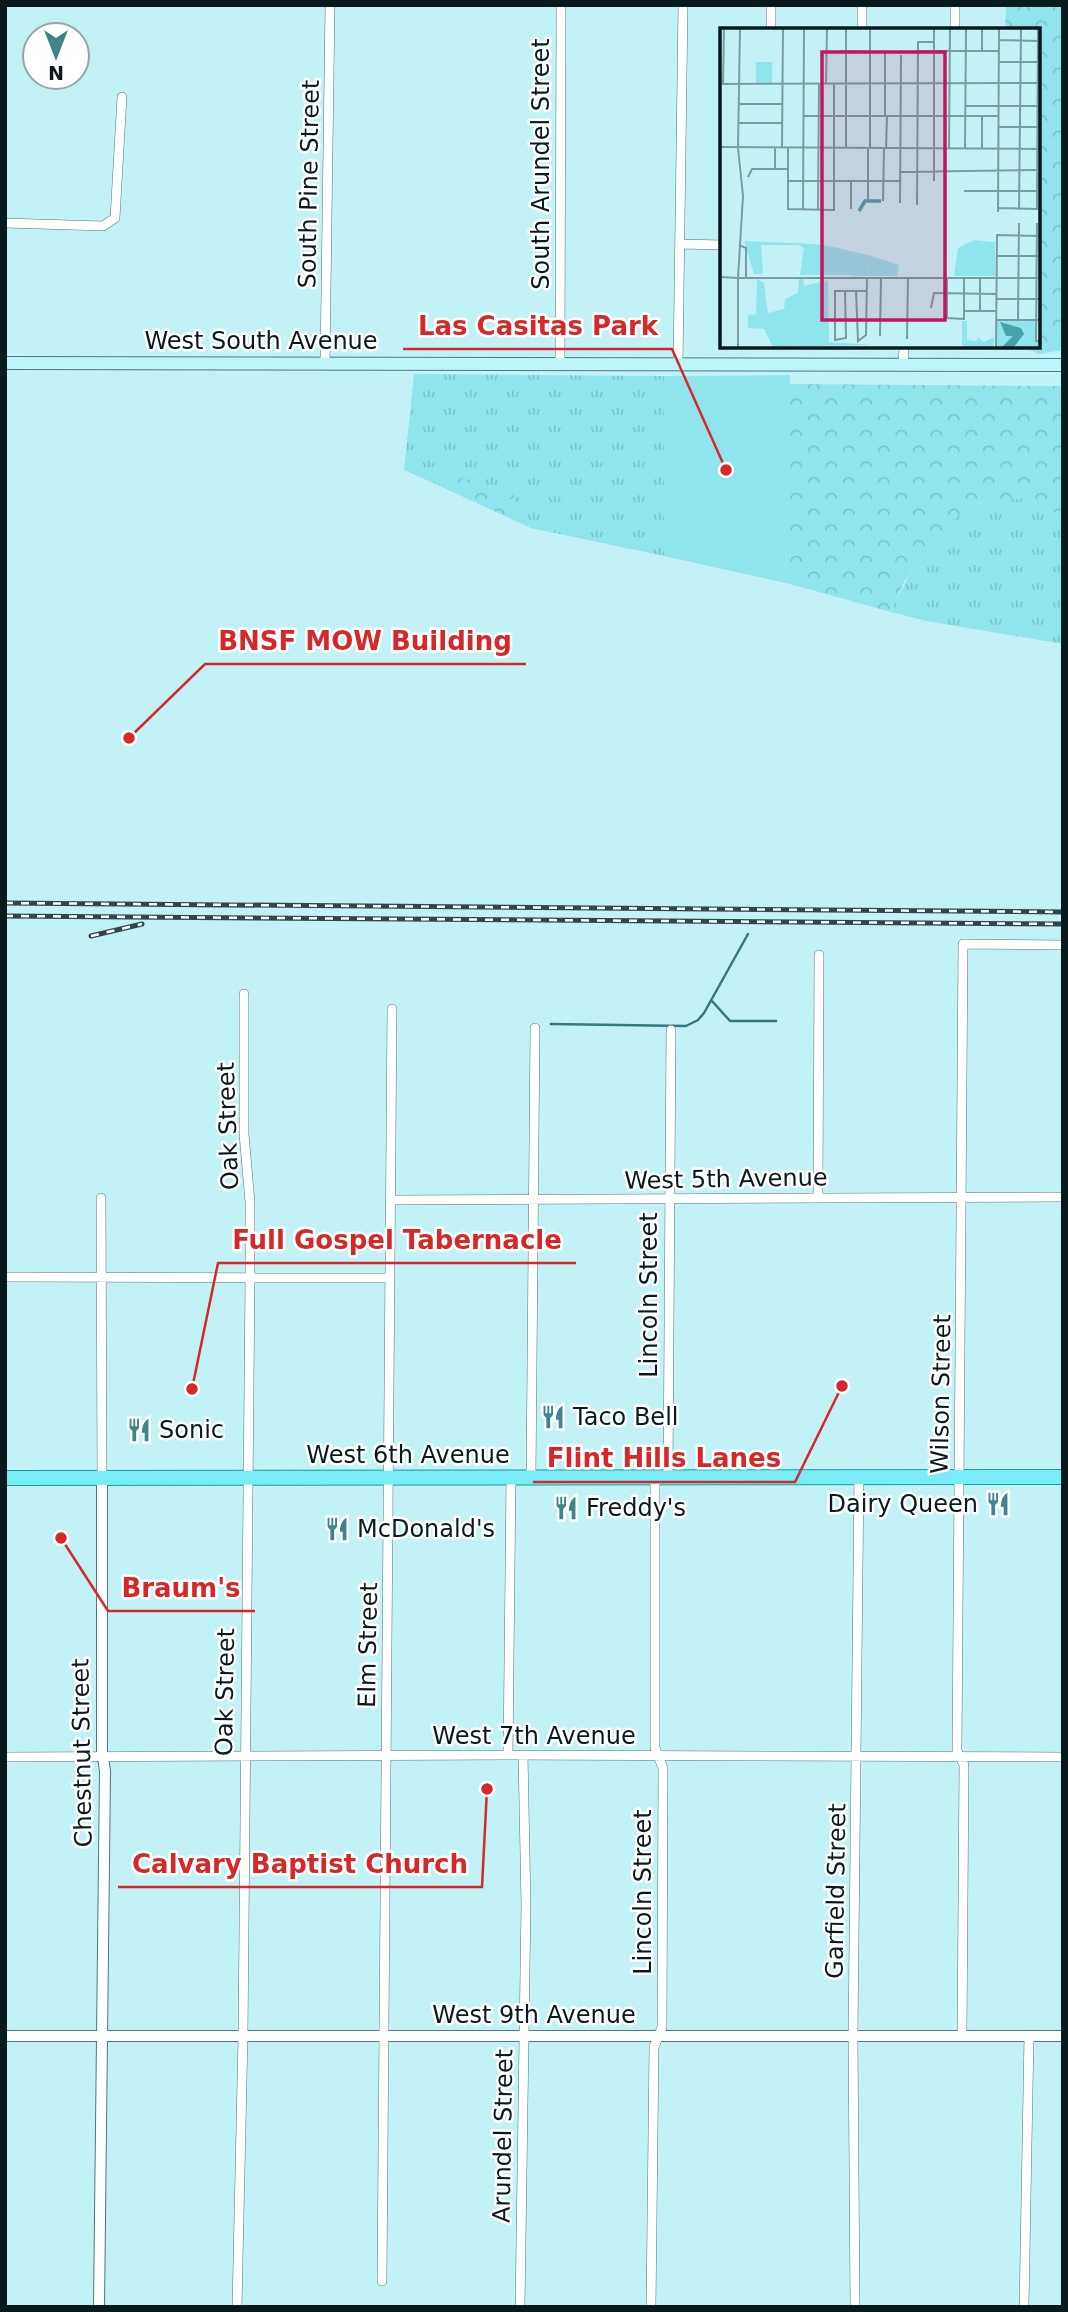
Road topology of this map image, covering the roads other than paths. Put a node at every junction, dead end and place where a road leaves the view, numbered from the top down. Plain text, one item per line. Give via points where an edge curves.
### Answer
1 (330, 5) edge
2 (561, 5) edge
3 (683, 5) edge
4 (771, 5) edge
5 (862, 5) edge
6 (955, 5) edge
7 (771, 28) edge
8 (862, 28) edge
9 (954, 28) edge
10 (122, 97) dead end
11 (5, 223) edge
12 (681, 244) junction
13 (720, 245) edge
14 (904, 348) edge
15 (5, 363) edge
16 (325, 363) junction
17 (560, 364) junction
18 (678, 365) junction
19 (1063, 365) edge
20 (903, 366) junction
21 (1063, 945) edge
22 (819, 956) dead end
23 (244, 994) dead end
24 (392, 1009) dead end
25 (535, 1028) dead end
26 (671, 1030) dead end
27 (818, 1196) junction
28 (961, 1197) junction
29 (1063, 1197) edge
30 (101, 1198) dead end
31 (669, 1198) junction
32 (390, 1200) junction
33 (533, 1200) junction
34 (5, 1277) edge
35 (101, 1278) junction
36 (250, 1278) junction
37 (390, 1278) junction
38 (859, 1476) junction
39 (959, 1476) junction
40 (1063, 1476) edge
41 (389, 1477) junction
42 (512, 1477) junction
43 (531, 1477) junction
44 (662, 1477) junction
45 (5, 1478) edge
46 (102, 1478) junction
47 (247, 1478) junction
48 (385, 1755) junction
49 (508, 1755) junction
50 (523, 1755) junction
51 (657, 1755) junction
52 (857, 1756) junction
53 (5, 1757) edge
54 (102, 1757) junction
55 (244, 1757) junction
56 (959, 1757) junction
57 (1063, 1757) edge
58 (5, 2036) edge
59 (103, 2036) junction
60 (243, 2036) junction
61 (383, 2036) junction
62 (657, 2036) junction
63 (853, 2036) junction
64 (962, 2036) junction
65 (1029, 2036) junction
66 (1063, 2036) edge
67 (523, 2037) junction
68 (382, 2281) dead end
69 (99, 2307) edge
70 (237, 2307) edge
71 (520, 2307) edge
72 (651, 2307) edge
73 (855, 2307) edge
74 (1024, 2307) edge

1 - 16 street, South Pine Street
2 - 17 street, South Arundel Street
3 - 12 street
4 - 7 street
5 - 8 street
6 - 9 street
10 - 11 street via 115,218 103,226
12 - 13 street
12 - 18 street
14 - 20 street
15 - 16 main road, West South Avenue
16 - 17 main road, West South Avenue
17 - 18 main road, West South Avenue
18 - 20 main road, West South Avenue
19 - 20 main road, West South Avenue
21 - 28 street, Wilson Street via 963,944
22 - 27 street
23 - 36 street, Oak Street via 243,1134 250,1202
24 - 32 street, Elm Street
25 - 33 street
26 - 31 street, Lincoln Street
27 - 28 street, West 5th Avenue
27 - 31 street, West 5th Avenue
28 - 29 street, West 5th Avenue
28 - 39 street, Wilson Street
30 - 35 street, Chestnut Street
31 - 33 street, West 5th Avenue
31 - 44 street, Lincoln Street
32 - 33 street, West 5th Avenue
32 - 37 street, Elm Street
33 - 43 street
34 - 35 street
35 - 36 street
35 - 46 street, Chestnut Street
36 - 37 street
36 - 47 street, Oak Street
37 - 41 street, Elm Street
38 - 39 main road, West 6th Avenue
38 - 44 main road, West 6th Avenue
38 - 52 street, Garfield Street
39 - 40 main road, West 6th Avenue
39 - 56 street, Wilson Street
41 - 42 main road, West 6th Avenue
41 - 47 main road, West 6th Avenue
41 - 48 street, Elm Street
42 - 43 main road, West 6th Avenue
42 - 49 street
43 - 44 main road, West 6th Avenue
44 - 51 street, Lincoln Street via 654,1723
45 - 46 main road, West 6th Avenue
46 - 47 main road, West 6th Avenue
46 - 54 street, Chestnut Street
47 - 55 street, Oak Street
48 - 49 street, West 7th Avenue
48 - 55 street, West 7th Avenue
48 - 61 street, Elm Street
49 - 50 street, West 7th Avenue
50 - 51 street, West 7th Avenue
50 - 67 street, Arundel Street
51 - 52 street, West 7th Avenue
51 - 62 street, Lincoln Street via 663,1768 662,2027
52 - 56 street, West 7th Avenue
52 - 63 street, Garfield Street
53 - 54 street, West 7th Avenue
54 - 55 street, West 7th Avenue
54 - 59 street, Chestnut Street
55 - 60 street, Oak Street
56 - 57 street, West 7th Avenue
56 - 64 street, Wilson Street via 964,1765
58 - 59 street, West 9th Avenue
59 - 60 street, West 9th Avenue
59 - 69 street, Chestnut Street
60 - 61 street, West 9th Avenue
60 - 70 street, Oak Street
61 - 67 street, West 9th Avenue
61 - 68 street, Elm Street
62 - 63 street, West 9th Avenue
62 - 67 street, West 9th Avenue
62 - 72 street, Lincoln Street
63 - 64 street, West 9th Avenue
63 - 73 street, Garfield Street
64 - 65 street, West 9th Avenue
65 - 66 street, West 9th Avenue
65 - 74 street
67 - 71 street, Arundel Street

